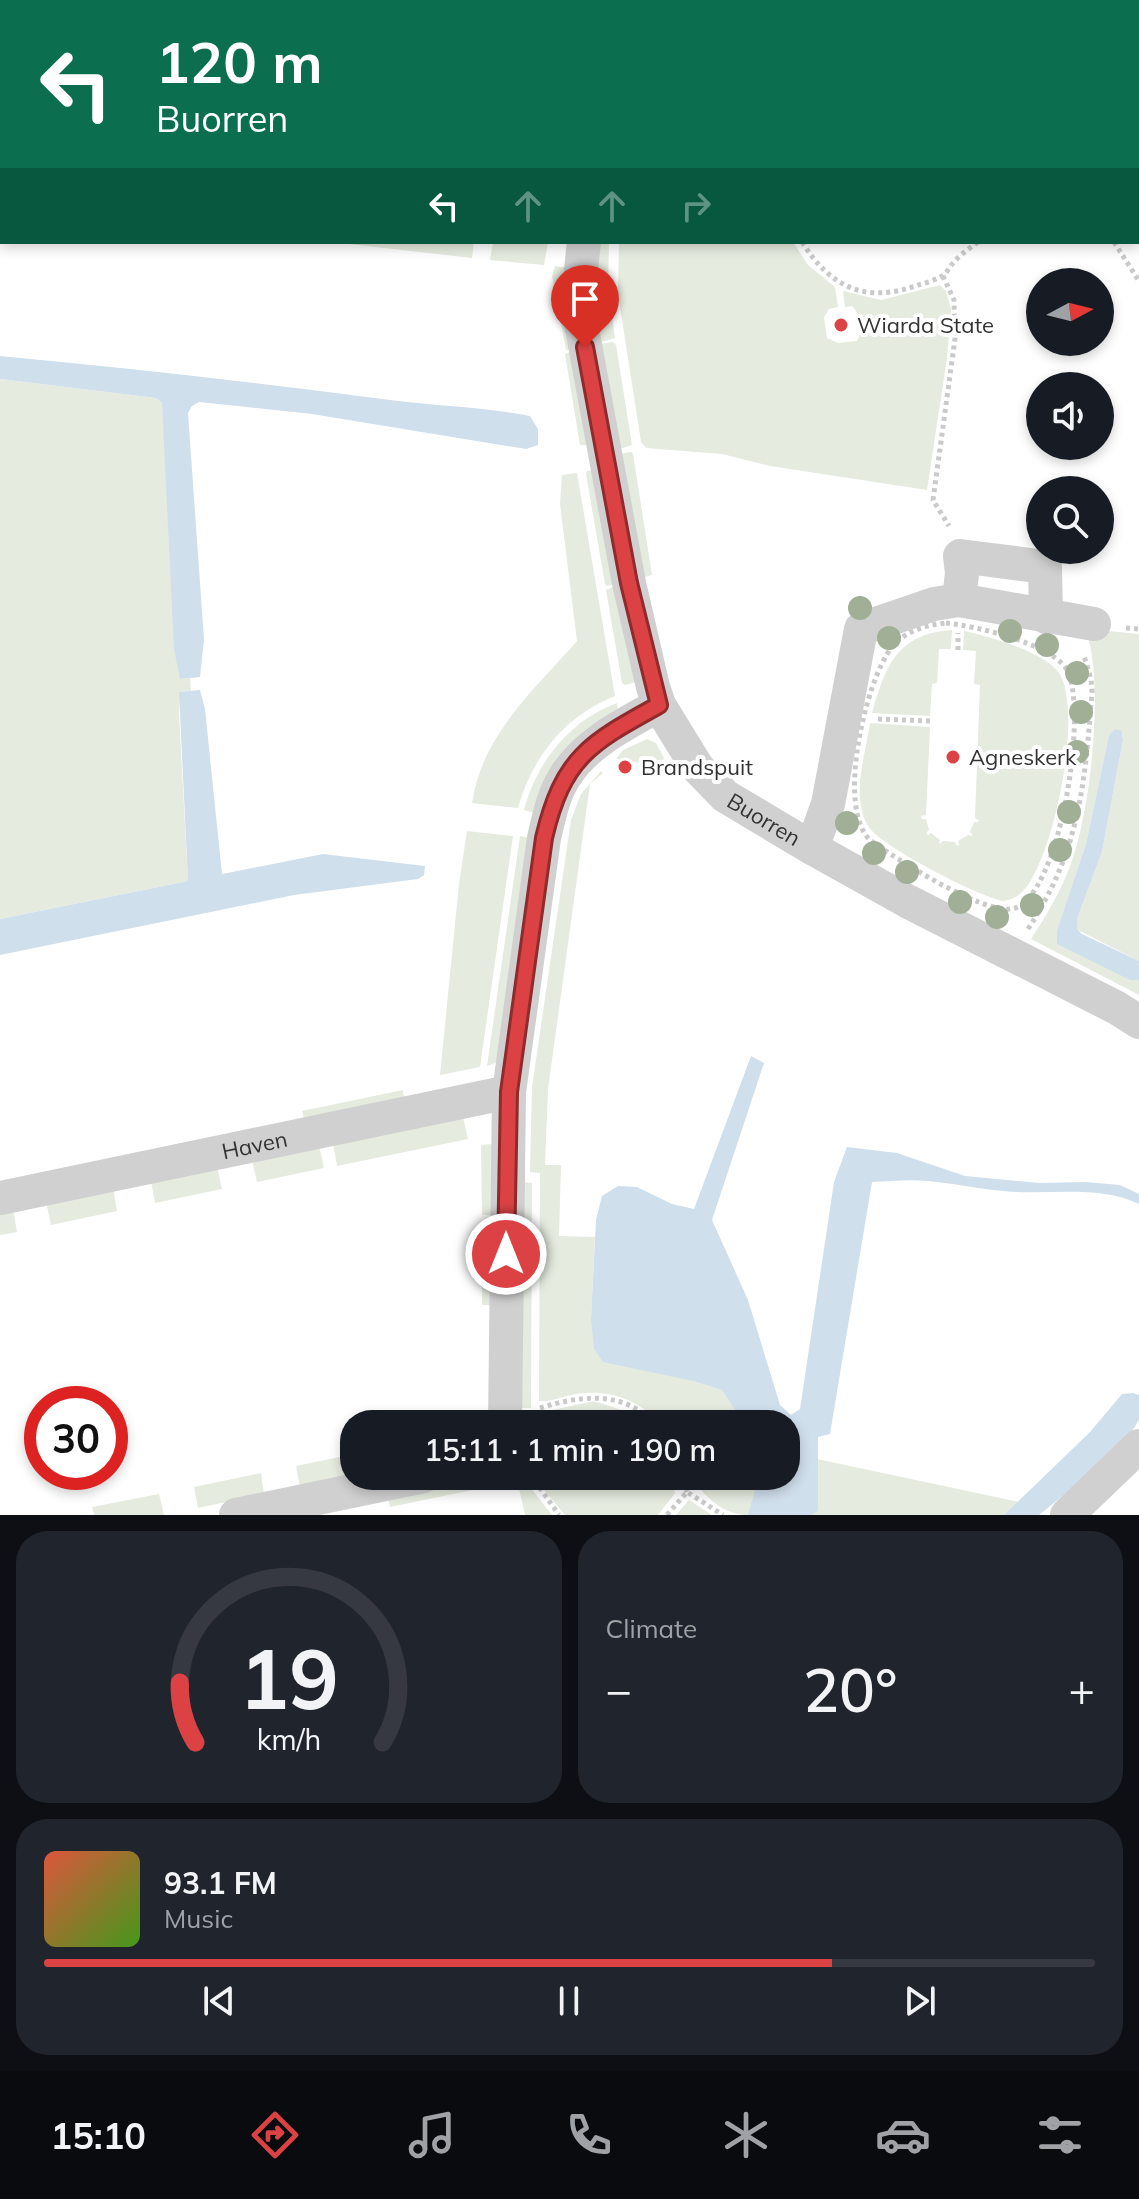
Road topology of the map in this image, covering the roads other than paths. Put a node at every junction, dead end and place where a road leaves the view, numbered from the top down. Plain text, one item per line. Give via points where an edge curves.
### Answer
1 (584, 244) edge
2 (959, 600) junction
3 (659, 705) junction
4 (812, 848) junction
5 (1139, 1022) edge
6 (509, 1092) junction
7 (0, 1198) edge
8 (520, 1410) edge
9 (1139, 1446) edge
10 (357, 1490) edge
11 (236, 1515) edge
12 (1067, 1515) edge

1 - 3 street, Buorren via 579,288 585,347 629,583
2 - 2 street via 1071,621 1045,567 960,556
2 - 4 street, Buorren via 861,629 828,804
3 - 4 street, Buorren via 697,767 725,796
3 - 6 street via 598,741 564,777 551,807
4 - 5 street, Buorren
6 - 7 street, Haven
6 - 8 street
9 - 12 street
10 - 11 street

